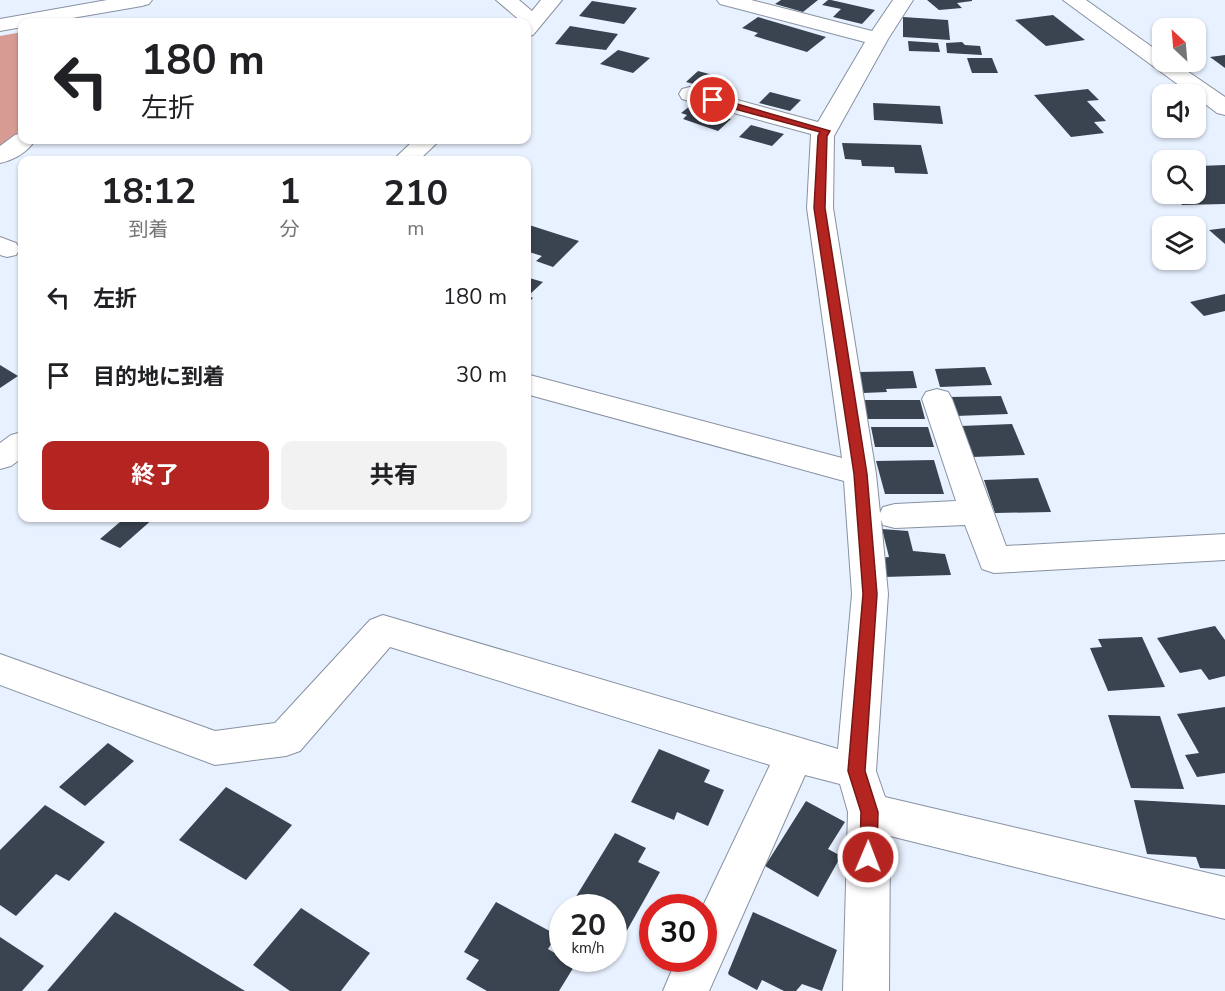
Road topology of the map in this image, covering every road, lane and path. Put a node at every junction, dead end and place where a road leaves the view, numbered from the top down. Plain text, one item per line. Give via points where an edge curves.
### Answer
1 (142, 0) edge
2 (506, 0) edge
3 (552, 0) edge
4 (727, 0) edge
5 (903, 0) edge
6 (1073, 0) edge
7 (120, 14) edge
8 (76, 18) edge
9 (523, 18) edge
10 (18, 23) edge
11 (0, 25) edge
12 (531, 25) edge
13 (877, 39) junction
14 (690, 94) dead end
15 (1225, 108) edge
16 (826, 131) junction
17 (19, 144) edge
18 (423, 144) edge
19 (0, 156) edge
20 (410, 156) edge
21 (531, 385) edge
22 (937, 399) dead end
23 (18, 446) edge
24 (0, 458) edge
25 (860, 474) junction
26 (977, 512) junction
27 (895, 516) dead end
28 (1225, 547) edge
29 (0, 669) edge
30 (794, 755) junction
31 (856, 771) junction
32 (869, 812) junction
33 (1225, 898) edge
34 (717, 924) edge
35 (695, 972) edge
36 (686, 991) edge
37 (866, 991) edge

1 - 7 street
2 - 9 street
3 - 12 street
4 - 13 street
5 - 13 street
6 - 15 street
7 - 8 street
10 - 11 street
13 - 16 street
14 - 16 street
16 - 25 street via 822,136 820,208
17 - 19 street
18 - 20 street
21 - 25 street
22 - 26 street
23 - 24 street
25 - 31 street via 870,594
26 - 27 street
26 - 28 street via 994,560
29 - 30 street via 215,748 286,739 383,630
30 - 31 street
30 - 34 street
31 - 32 street
32 - 33 street
32 - 37 street
35 - 36 street

